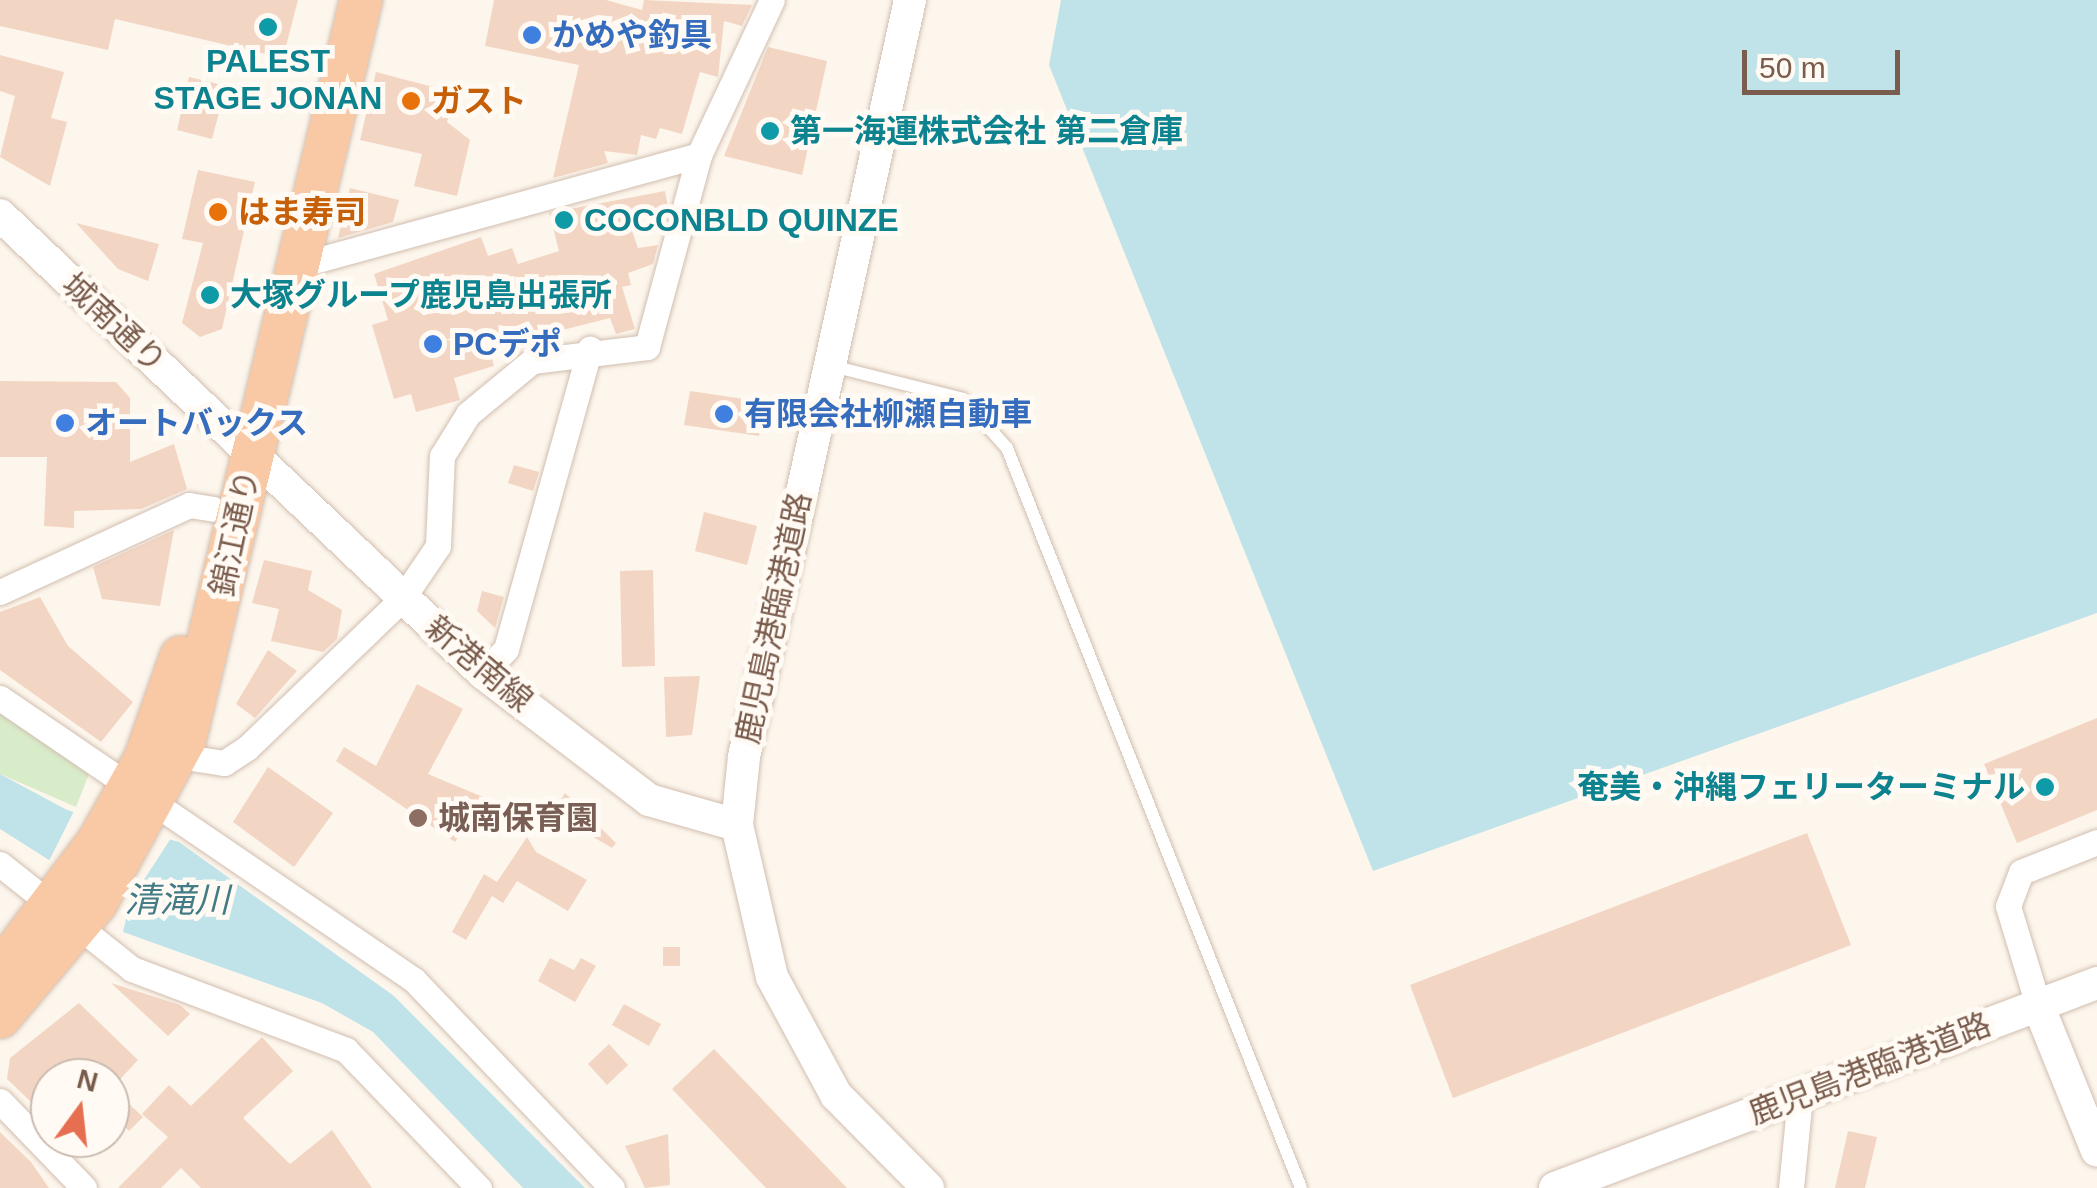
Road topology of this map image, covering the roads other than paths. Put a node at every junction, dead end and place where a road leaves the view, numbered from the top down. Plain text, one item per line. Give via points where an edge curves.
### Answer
1 (336, 0) edge
2 (361, 0) edge
3 (772, 0) edge
4 (910, 0) edge
5 (699, 155) junction
6 (0, 215) edge
7 (296, 266) junction
8 (590, 349) junction
9 (829, 365) junction
10 (239, 443) junction
11 (212, 509) junction
12 (0, 592) edge
13 (402, 599) junction
14 (483, 673) junction
15 (0, 698) edge
16 (179, 756) junction
17 (140, 798) junction
18 (737, 825) junction
19 (2097, 842) edge
20 (0, 864) edge
21 (74, 906) junction
22 (0, 972) edge
23 (2097, 983) edge
24 (2038, 1005) junction
25 (0, 1016) edge
26 (1800, 1096) junction
27 (0, 1100) edge
28 (2097, 1151) edge
29 (84, 1188) edge
30 (479, 1188) edge
31 (612, 1188) edge
32 (928, 1188) edge
33 (1301, 1188) edge
34 (1554, 1188) edge
35 (1790, 1188) edge

1 - 10 highway, 錦江通り
2 - 7 highway, 錦江通り
3 - 5 street
4 - 9 street, 鹿児島港臨港道路
5 - 7 street
5 - 8 street via 647,347
6 - 10 street, 城南通り
7 - 10 highway, 錦江通り
8 - 13 street via 532,360 468,414 442,456 438,546
8 - 14 street via 506,649
9 - 18 street, 鹿児島港臨港道路
9 - 33 lane via 963,399 1007,448
10 - 11 highway, 錦江通り
10 - 13 street, 新港南線
10 - 16 highway, 錦江通り via 205,678
11 - 12 street via 189,505
11 - 17 highway, 錦江通り via 173,687
13 - 14 street, 新港南線
13 - 16 street via 247,748 224,763
14 - 18 street, 新港南線 via 649,800
15 - 17 street
16 - 17 highway, 錦江通り
17 - 21 highway, 錦江通り
17 - 31 street via 414,980
18 - 32 street, 鹿児島港臨港道路 via 772,977 836,1095
19 - 24 street via 2020,872 2008,906
20 - 21 street
21 - 22 highway, 錦江通り
21 - 25 highway, 錦江通り
21 - 30 street via 132,970 346,1050
23 - 24 street, 鹿児島港臨港道路
24 - 26 street, 鹿児島港臨港道路
24 - 28 street
26 - 34 street, 鹿児島港臨港道路
26 - 35 street
27 - 29 street

